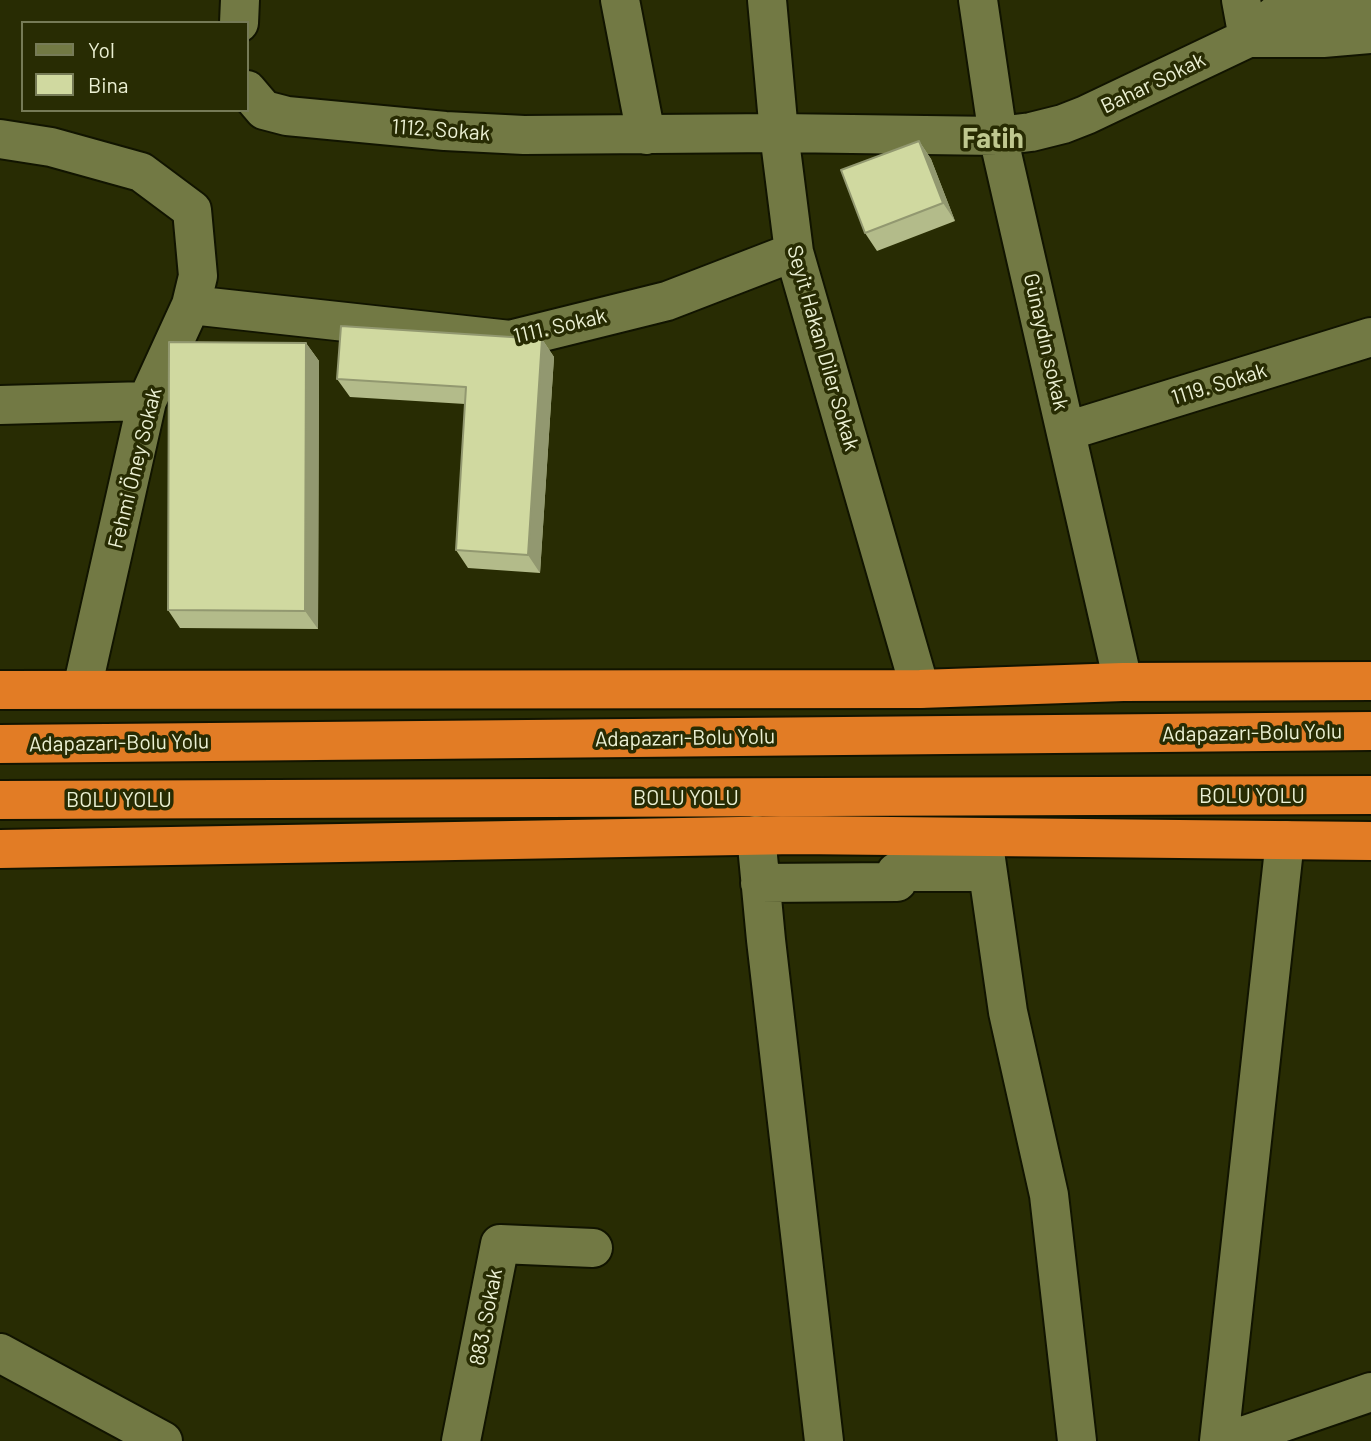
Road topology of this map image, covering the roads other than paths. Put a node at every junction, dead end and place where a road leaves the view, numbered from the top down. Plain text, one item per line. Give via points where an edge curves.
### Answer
1 (240, 0) edge
2 (620, 0) edge
3 (767, 0) edge
4 (978, 0) edge
5 (1241, 0) edge
6 (1300, 6) edge
7 (1363, 15) edge
8 (239, 21) edge
9 (1248, 37) junction
10 (248, 91) edge
11 (779, 133) junction
12 (646, 135) junction
13 (998, 136) junction
14 (0, 139) edge
15 (794, 252) junction
16 (191, 305) junction
17 (1371, 337) edge
18 (147, 401) junction
19 (0, 405) edge
20 (1067, 431) junction
21 (1371, 681) edge
22 (1123, 682) junction
23 (1001, 686) junction
24 (82, 689) junction
25 (920, 689) junction
26 (0, 690) edge
27 (1371, 717) edge
28 (1371, 732) edge
29 (0, 744) edge
30 (1371, 796) edge
31 (0, 800) edge
32 (756, 835) junction
33 (1285, 840) junction
34 (1371, 841) edge
35 (0, 849) edge
36 (985, 855) junction
37 (761, 883) junction
38 (593, 1248) dead end
39 (0, 1353) edge
40 (1371, 1392) edge
41 (1303, 1430) edge
42 (163, 1441) edge
43 (461, 1441) edge
44 (824, 1441) edge
45 (1077, 1441) edge
46 (1219, 1441) edge
47 (1228, 1441) edge

1 - 8 street
2 - 12 street
3 - 11 street, Seyit Hakan Diler Sokak
4 - 13 street, Günaydın sokak
5 - 9 street
6 - 7 street via 1307,24
6 - 9 street, Bahar Sokak
7 - 9 street via 1323,37
9 - 13 street, Bahar Sokak via 1086,115 1031,132
10 - 12 street, 1112. Sokak via 264,110 287,116 458,132
11 - 12 street, 1112. Sokak
11 - 13 street, 1112. Sokak
11 - 15 street, Seyit Hakan Diler Sokak
13 - 20 street, Günaydın sokak
14 - 16 street, Fehmi Öney Sokak via 51,147 141,172 192,211 198,276
15 - 16 street, 1111. Sokak via 667,301 510,340
15 - 25 street, Seyit Hakan Diler Sokak
16 - 18 street, Fehmi Öney Sokak
17 - 20 street, 1119. Sokak
18 - 19 street
18 - 24 street, Fehmi Öney Sokak
20 - 22 street, Günaydın sokak
21 - 22 highway
22 - 23 highway
23 - 25 highway
23 - 27 highway
24 - 25 highway
24 - 26 highway
28 - 29 highway, Adapazarı-Bolu Yolu
30 - 31 highway, BOLU YOLU
30 - 36 highway
32 - 35 highway
32 - 36 highway
32 - 37 street
33 - 34 highway
33 - 36 highway
33 - 46 street
36 - 37 street via 896,872 897,882
36 - 45 street via 1008,1012 1049,1195
37 - 44 street
38 - 43 street, 883. Sokak via 500,1244
39 - 42 street
40 - 41 street
41 - 47 street

